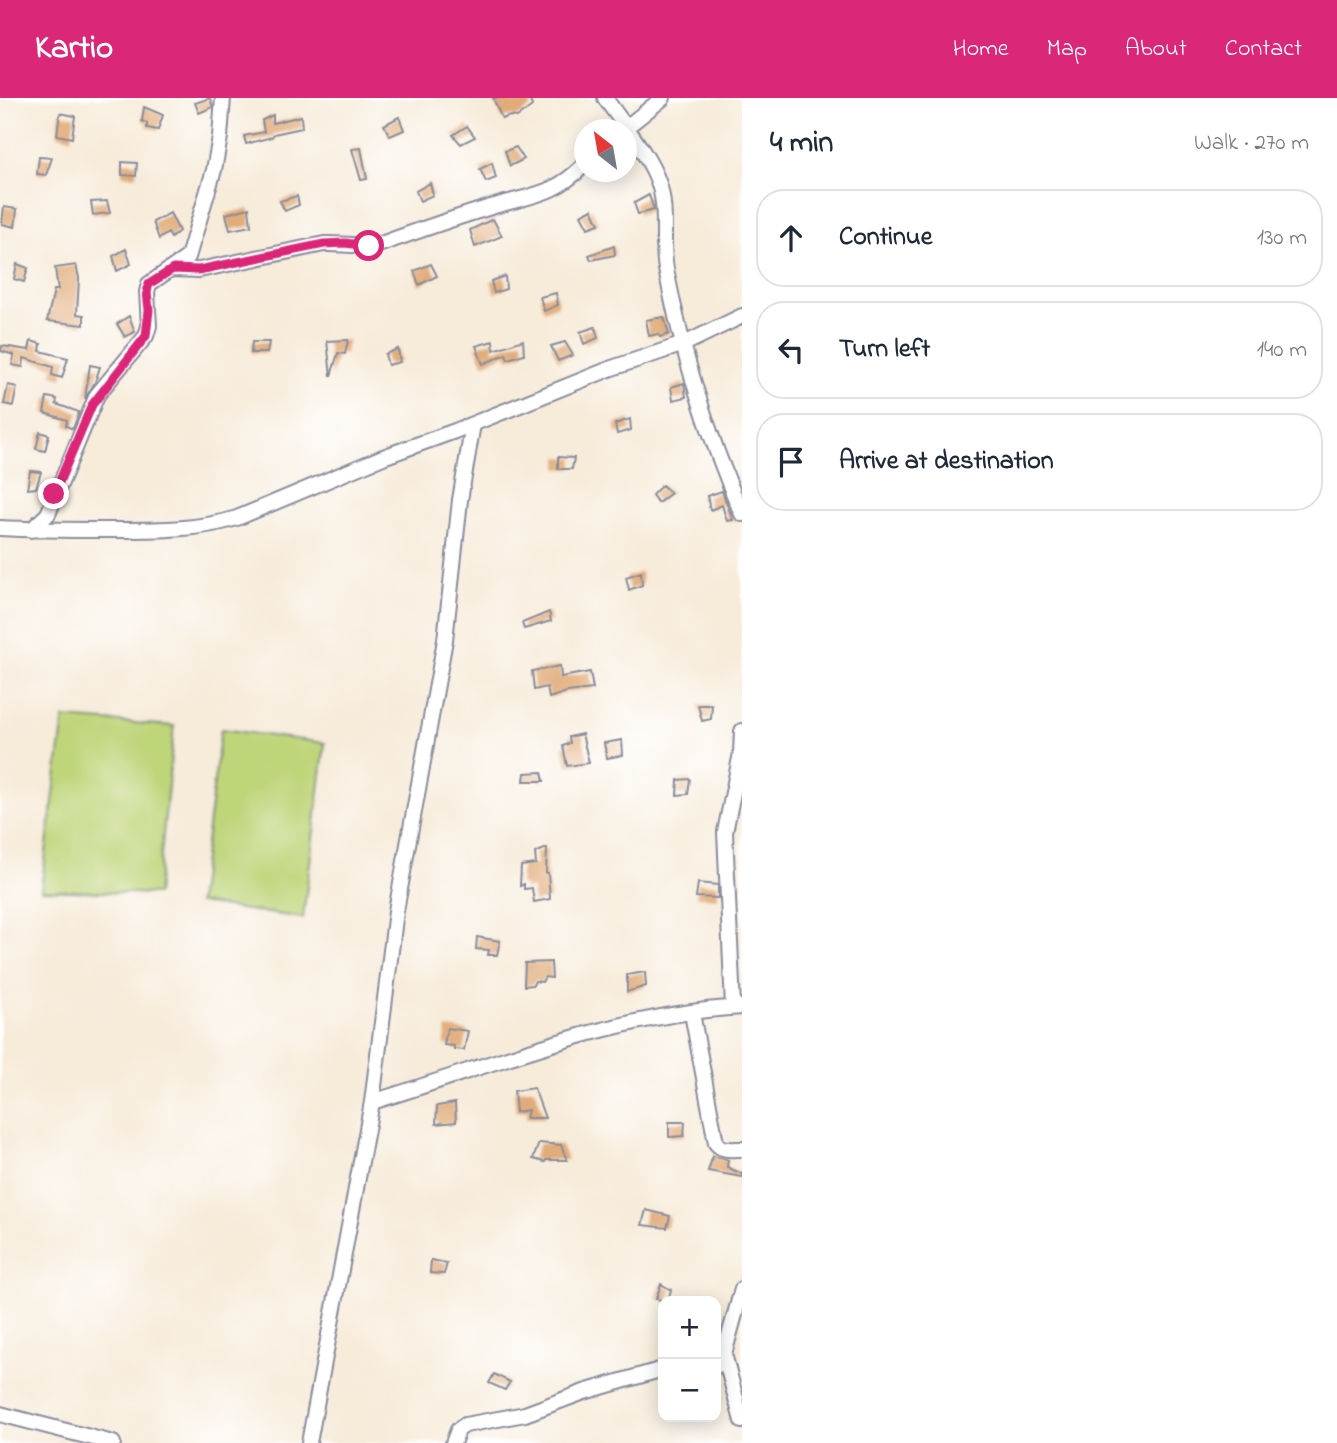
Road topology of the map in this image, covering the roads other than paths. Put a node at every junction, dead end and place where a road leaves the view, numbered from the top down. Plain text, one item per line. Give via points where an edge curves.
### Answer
1 (223, 98) edge
2 (605, 98) edge
3 (663, 98) edge
4 (618, 119) edge
5 (636, 119) edge
6 (637, 148) edge
7 (574, 173) edge
8 (173, 269) junction
9 (742, 316) edge
10 (684, 344) junction
11 (473, 424) junction
12 (742, 514) edge
13 (0, 528) edge
14 (31, 530) junction
15 (742, 731) edge
16 (742, 753) edge
17 (738, 1007) edge
18 (692, 1013) junction
19 (372, 1102) junction
20 (742, 1149) edge
21 (742, 1289) edge
22 (720, 1359) edge
23 (721, 1363) edge
24 (658, 1370) edge
25 (0, 1414) edge
26 (742, 1421) edge
27 (112, 1443) edge
28 (309, 1443) edge
29 (453, 1443) edge

1 - 8 street via 214,170 188,257
2 - 4 street
3 - 5 street
6 - 10 street via 658,181 666,267
7 - 8 street via 544,194 492,206 381,244 324,244 199,270
8 - 14 street via 149,284 146,336 97,395 48,514
9 - 10 street
10 - 11 street
10 - 12 street via 707,429
11 - 14 street via 214,525 179,530
11 - 19 street via 445,640 396,911
13 - 14 street
15 - 16 street
16 - 17 street via 725,832
17 - 18 street
18 - 19 street via 554,1042
18 - 20 street via 716,1143
19 - 28 street
21 - 22 street
23 - 26 street
24 - 29 street via 525,1415 465,1425
25 - 27 street

